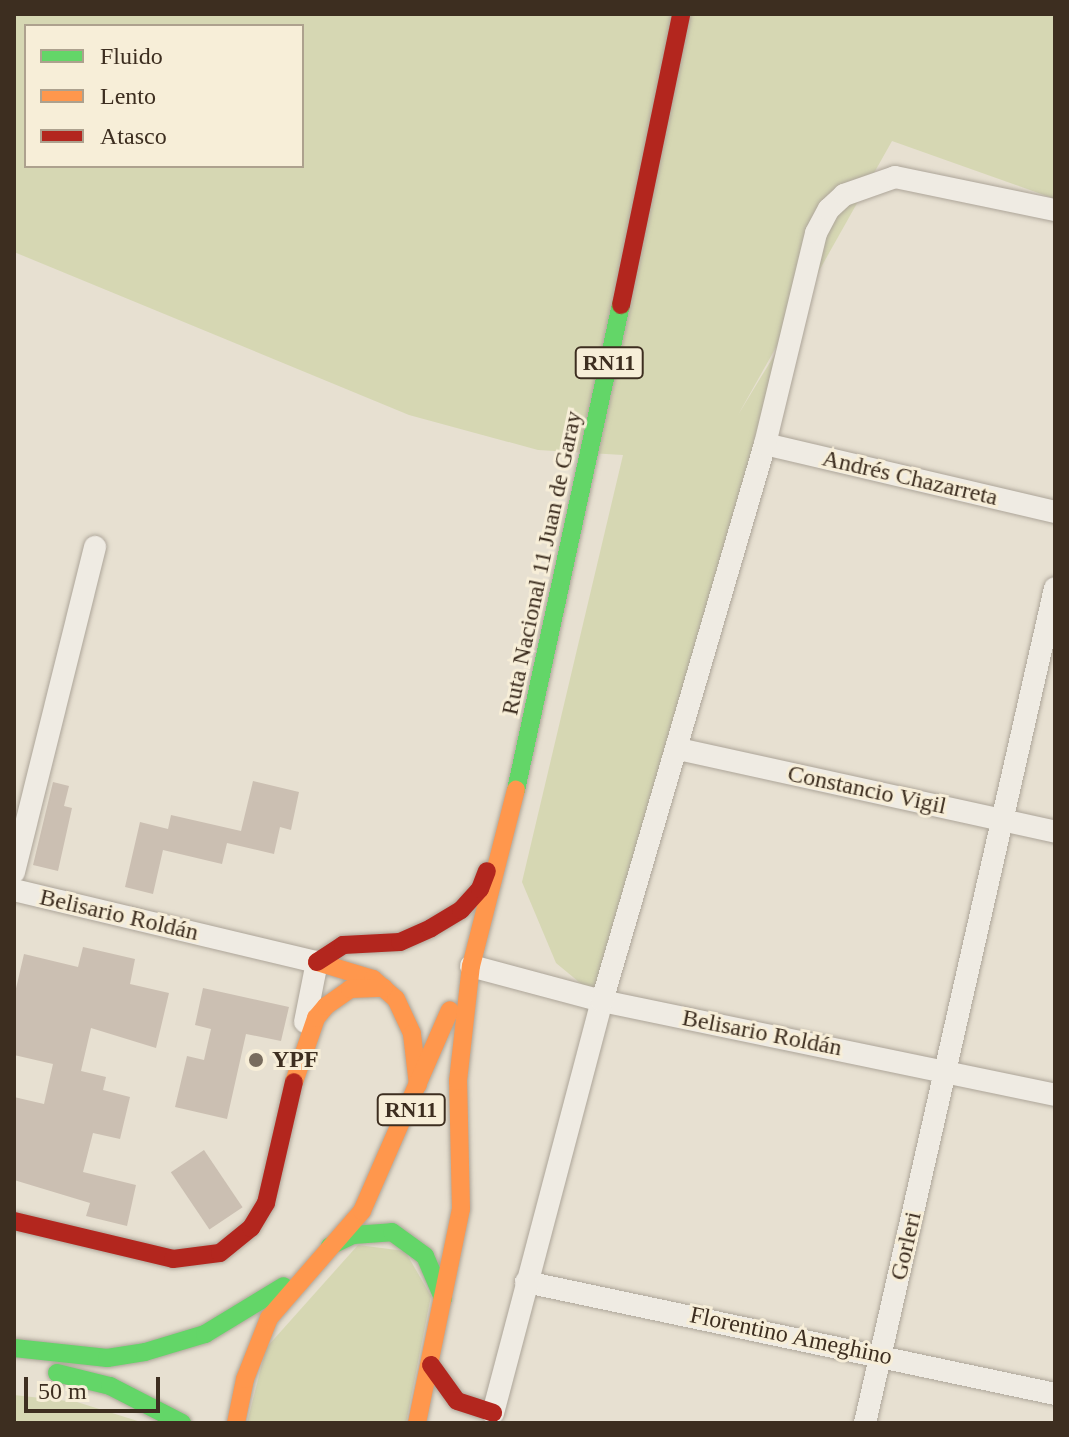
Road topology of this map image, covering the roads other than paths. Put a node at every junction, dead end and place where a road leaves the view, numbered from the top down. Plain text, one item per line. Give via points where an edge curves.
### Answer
1 (681, 14) edge
2 (1055, 210) edge
3 (765, 444) junction
4 (1055, 512) edge
5 (95, 547) dead end
6 (1055, 588) edge
7 (679, 749) junction
8 (999, 819) junction
9 (505, 826) junction
10 (1055, 832) edge
11 (14, 872) edge
12 (14, 890) edge
13 (479, 931) junction
14 (317, 962) junction
15 (471, 966) junction
16 (384, 988) junction
17 (602, 1001) junction
18 (946, 1069) junction
19 (294, 1082) junction
20 (418, 1092) junction
21 (1055, 1095) edge
22 (14, 1221) edge
23 (323, 1251) junction
24 (304, 1272) junction
25 (526, 1282) junction
26 (443, 1298) junction
27 (19, 1347) edge
28 (882, 1355) junction
29 (431, 1365) junction
30 (14, 1367) edge
31 (1055, 1394) edge
32 (457, 1401) junction
33 (492, 1418) edge
34 (418, 1421) edge
35 (182, 1423) edge
36 (236, 1423) edge
37 (865, 1423) edge

1 - 9 main road, Ruta Nacional 11 Juan de Garay / RN11 via 536,712
2 - 3 street via 895,177 844,195 816,233
3 - 4 street, Andrés Chazarreta
3 - 7 street
5 - 11 street
6 - 8 street, Gorleri
7 - 8 street, Constancio Vigil
7 - 17 street
8 - 10 street, Constancio Vigil
8 - 18 street, Gorleri via 996,855
9 - 13 main road, Ruta Nacional 11 Juan de Garay / RN11
9 - 14 main road via 480,889 461,910 400,942 343,945
12 - 14 street, Belisario Roldán
13 - 15 main road, Ruta Nacional 11 Juan de Garay / RN11
13 - 20 main road, Ruta Nacional 11 Juan de Garay / RN11
14 - 16 main road via 361,974
14 - 19 street
15 - 17 street, Belisario Roldán
15 - 26 main road, Ruta Nacional 11 Juan de Garay / RN11 via 458,1081 462,1195
16 - 19 main road via 350,989 326,1006 316,1018
16 - 20 main road via 410,1026
17 - 18 street, Belisario Roldán
17 - 25 street
18 - 21 street, Belisario Roldán
18 - 28 street, Gorleri
19 - 22 main road via 266,1203 251,1228 220,1253 173,1259
20 - 23 main road, Ruta Nacional 11 Juan de Garay / RN11 via 362,1211
23 - 24 main road, Ruta Nacional 11 Juan de Garay / RN11
23 - 26 main road, Ruta Nacional 11 Juan de Garay / RN11 via 353,1235 392,1232 425,1256
24 - 27 main road, Ruta Nacional 11 Juan de Garay / RN11 via 235,1319 178,1344 107,1358
24 - 36 main road, Ruta Nacional 11 Juan de Garay / RN11 via 256,1344
25 - 28 street, Florentino Ameghino
25 - 33 street
26 - 29 main road, Ruta Nacional 11 Juan de Garay / RN11
28 - 31 street, Florentino Ameghino
28 - 37 street, Gorleri
29 - 32 main road
29 - 34 main road, Ruta Nacional 11 Juan de Garay / RN11
30 - 35 main road via 110,1386
32 - 33 main road
32 - 34 main road

